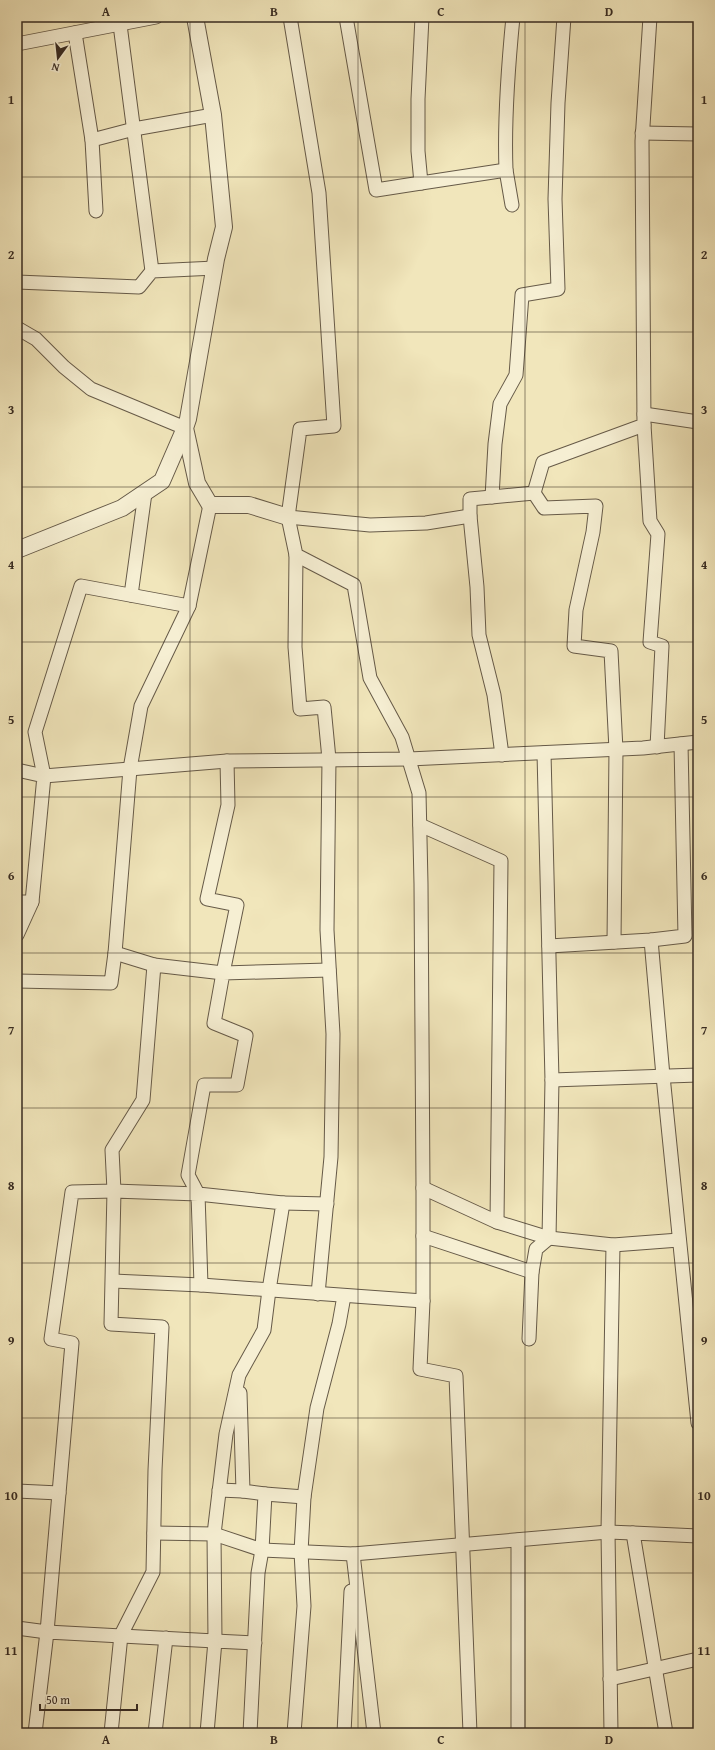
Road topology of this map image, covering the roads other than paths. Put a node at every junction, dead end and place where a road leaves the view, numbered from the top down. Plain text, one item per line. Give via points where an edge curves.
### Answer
1 (156, 17) edge
2 (195, 17) edge
3 (290, 17) edge
4 (346, 17) edge
5 (422, 17) edge
6 (513, 17) edge
7 (564, 17) edge
8 (650, 17) edge
9 (120, 21) edge
10 (75, 33) junction
11 (17, 44) edge
12 (213, 115) junction
13 (134, 130) junction
14 (642, 133) junction
15 (698, 134) edge
16 (92, 140) junction
17 (506, 170) junction
18 (421, 183) junction
19 (512, 205) dead end
20 (96, 211) dead end
21 (215, 268) junction
22 (152, 271) junction
23 (17, 282) edge
24 (17, 328) edge
25 (644, 419) junction
26 (698, 422) edge
27 (185, 428) junction
28 (145, 493) junction
29 (534, 493) junction
30 (492, 497) junction
31 (210, 505) junction
32 (470, 516) junction
33 (288, 517) junction
34 (17, 550) edge
35 (296, 555) junction
36 (131, 595) junction
37 (189, 606) junction
38 (698, 742) edge
39 (681, 744) junction
40 (657, 747) junction
41 (616, 750) junction
42 (544, 753) junction
43 (502, 755) junction
44 (329, 759) junction
45 (410, 759) junction
46 (227, 761) junction
47 (130, 769) junction
48 (17, 770) edge
49 (44, 776) junction
50 (420, 825) junction
51 (17, 902) edge
52 (32, 902) junction
53 (17, 935) edge
54 (651, 940) junction
55 (614, 942) junction
56 (549, 946) junction
57 (115, 952) junction
58 (154, 965) junction
59 (330, 970) junction
60 (223, 973) junction
61 (17, 981) edge
62 (698, 1075) edge
63 (663, 1076) junction
64 (552, 1080) junction
65 (423, 1188) junction
66 (114, 1190) junction
67 (198, 1194) junction
68 (284, 1203) junction
69 (328, 1204) junction
70 (497, 1222) junction
71 (423, 1236) junction
72 (549, 1238) junction
73 (680, 1240) junction
74 (613, 1245) junction
75 (532, 1272) junction
76 (113, 1281) junction
77 (201, 1285) junction
78 (269, 1290) junction
79 (318, 1294) junction
80 (344, 1296) junction
81 (423, 1301) junction
82 (693, 1323) edge
83 (529, 1340) dead end
84 (239, 1375) junction
85 (698, 1423) edge
86 (219, 1490) junction
87 (17, 1491) edge
88 (243, 1491) junction
89 (59, 1493) junction
90 (265, 1494) junction
91 (304, 1497) junction
92 (608, 1532) junction
93 (154, 1533) junction
94 (632, 1533) junction
95 (214, 1534) junction
96 (698, 1536) edge
97 (518, 1540) junction
98 (462, 1545) junction
99 (262, 1550) junction
100 (301, 1552) junction
101 (353, 1554) junction
102 (17, 1628) edge
103 (47, 1632) junction
104 (121, 1635) junction
105 (166, 1638) junction
106 (215, 1641) junction
107 (255, 1643) junction
108 (698, 1659) edge
109 (656, 1668) junction
110 (610, 1679) junction
111 (35, 1733) edge
112 (111, 1733) edge
113 (154, 1733) edge
114 (207, 1733) edge
115 (250, 1733) edge
116 (294, 1733) edge
117 (344, 1733) edge
118 (374, 1733) edge
119 (470, 1733) edge
120 (518, 1733) edge
121 (611, 1733) edge
122 (666, 1733) edge

1 - 9 street
2 - 12 street
3 - 33 street via 319,193 334,426 300,429
4 - 18 street via 376,190
5 - 18 street via 418,106
6 - 17 street via 505,126
7 - 30 street via 555,199 558,289 522,295 516,375 500,404
8 - 14 street
9 - 10 street
9 - 13 street
10 - 11 street
10 - 16 street
12 - 13 street
12 - 21 street via 224,227
13 - 16 street
13 - 22 street
14 - 15 street
14 - 25 street
16 - 20 street
17 - 18 street
17 - 19 street
21 - 22 street
21 - 27 street
22 - 23 street via 139,287
24 - 27 street via 36,339 91,389
25 - 26 street
25 - 29 street via 543,462
25 - 40 street via 650,521 658,534 650,642 662,646
27 - 28 street via 162,481
27 - 31 street via 197,483
28 - 34 street via 122,508
28 - 36 street
29 - 30 street
29 - 41 street via 544,508 596,506 594,532 576,610 574,646 611,651
30 - 32 street via 470,499
31 - 33 street via 249,505
31 - 37 street
32 - 33 street via 426,523 370,525
32 - 43 street via 479,635 494,695
33 - 35 street
35 - 44 street via 296,647 300,709 324,707
35 - 45 street via 354,585 370,678 402,737
36 - 37 street
36 - 49 street via 81,586 35,732
37 - 47 street via 141,706
38 - 39 street
39 - 40 street
39 - 54 street via 685,936
40 - 41 street
41 - 42 street
41 - 55 street
42 - 43 street
42 - 56 street
43 - 45 street
44 - 45 street
44 - 46 street
44 - 59 street via 327,930
45 - 50 street via 419,793
46 - 47 street
46 - 60 street via 228,805 207,899 237,906
47 - 49 street
47 - 57 street
48 - 49 street
49 - 52 street
50 - 65 street
50 - 70 street via 501,861
51 - 52 street
52 - 53 street
54 - 55 street
54 - 63 street
55 - 56 street
56 - 64 street
57 - 58 street
57 - 61 street via 111,983
58 - 60 street
58 - 66 street via 143,1100 112,1150
59 - 60 street
59 - 69 street via 333,1034
60 - 67 street via 214,1023 246,1036 237,1086 204,1085 188,1175
62 - 63 street
63 - 64 street
63 - 73 street
64 - 72 street
65 - 70 street
65 - 71 street
66 - 67 street
66 - 76 street
66 - 89 street via 72,1192 51,1339 72,1343
67 - 68 street
67 - 77 street
68 - 69 street
68 - 78 street
69 - 79 street
70 - 72 street
71 - 75 street
71 - 81 street
72 - 74 street
72 - 75 street via 536,1249
73 - 74 street
73 - 82 street
74 - 92 street
75 - 83 street
76 - 77 street
76 - 93 street via 111,1324 162,1327
77 - 78 street
78 - 79 street
78 - 84 street via 264,1330
79 - 80 street
80 - 81 street
80 - 91 street via 317,1408
81 - 98 street via 420,1369 456,1376
82 - 85 street
84 - 86 street via 226,1434
84 - 88 street
86 - 88 street
86 - 95 street
87 - 89 street
88 - 90 street
89 - 103 street
90 - 91 street
90 - 99 street
91 - 100 street
92 - 94 street
92 - 97 street
92 - 110 street
93 - 95 street
93 - 104 street via 153,1572
94 - 96 street
94 - 109 street
95 - 99 street
95 - 106 street
97 - 98 street
97 - 120 street
98 - 101 street
98 - 119 street
99 - 100 street
99 - 107 street via 258,1573
100 - 101 street
100 - 116 street via 304,1606
101 - 117 street
101 - 118 street
102 - 103 street
103 - 104 street
103 - 111 street
104 - 105 street
104 - 112 street
105 - 106 street
105 - 113 street
106 - 107 street
106 - 114 street
107 - 115 street
108 - 109 street
109 - 110 street
109 - 122 street
110 - 121 street

